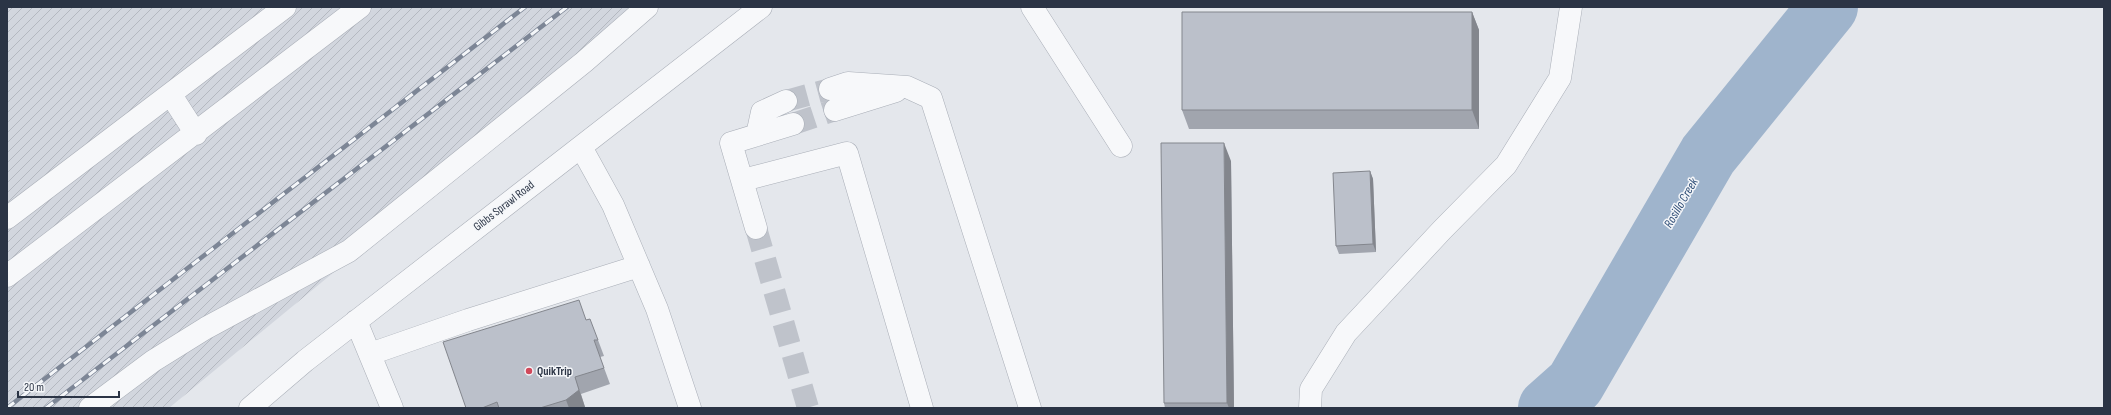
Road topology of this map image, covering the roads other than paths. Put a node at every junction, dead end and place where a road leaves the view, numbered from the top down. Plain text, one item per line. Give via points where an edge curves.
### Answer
1 (285, 7) edge
2 (360, 7) edge
3 (647, 7) edge
4 (761, 7) edge
5 (1032, 7) edge
6 (1571, 7) edge
7 (907, 87) junction
8 (830, 88) tunnel mouth
9 (171, 95) junction
10 (786, 101) tunnel mouth
11 (835, 110) tunnel mouth
12 (793, 124) tunnel mouth
13 (196, 134) junction
14 (757, 135) junction
15 (581, 146) junction
16 (1121, 146) dead end
17 (743, 180) junction
18 (7, 218) edge
19 (756, 228) tunnel mouth
20 (639, 266) junction
21 (7, 276) edge
22 (356, 321) junction
23 (370, 354) junction
24 (90, 408) edge
25 (250, 408) edge
26 (392, 408) edge
27 (690, 408) edge
28 (922, 408) edge
29 (1030, 408) edge
30 (1310, 408) edge

1 - 9 street
2 - 13 street
3 - 24 street via 584,62 349,251 206,328 153,361
4 - 15 street, Gibbs Sprawl Road
5 - 16 street
6 - 30 street via 1560,78 1506,166 1346,333 1311,389
7 - 8 street via 848,83
7 - 11 street
7 - 29 street via 932,98
9 - 13 street
9 - 18 street
10 - 14 street via 762,112
12 - 14 street
13 - 21 street
14 - 17 street via 731,143
15 - 20 street via 613,205
15 - 22 street, Gibbs Sprawl Road
17 - 19 street
17 - 28 street via 847,153
20 - 23 street
20 - 27 street via 657,309
22 - 23 street
22 - 25 street, Gibbs Sprawl Road via 305,360
23 - 26 street

